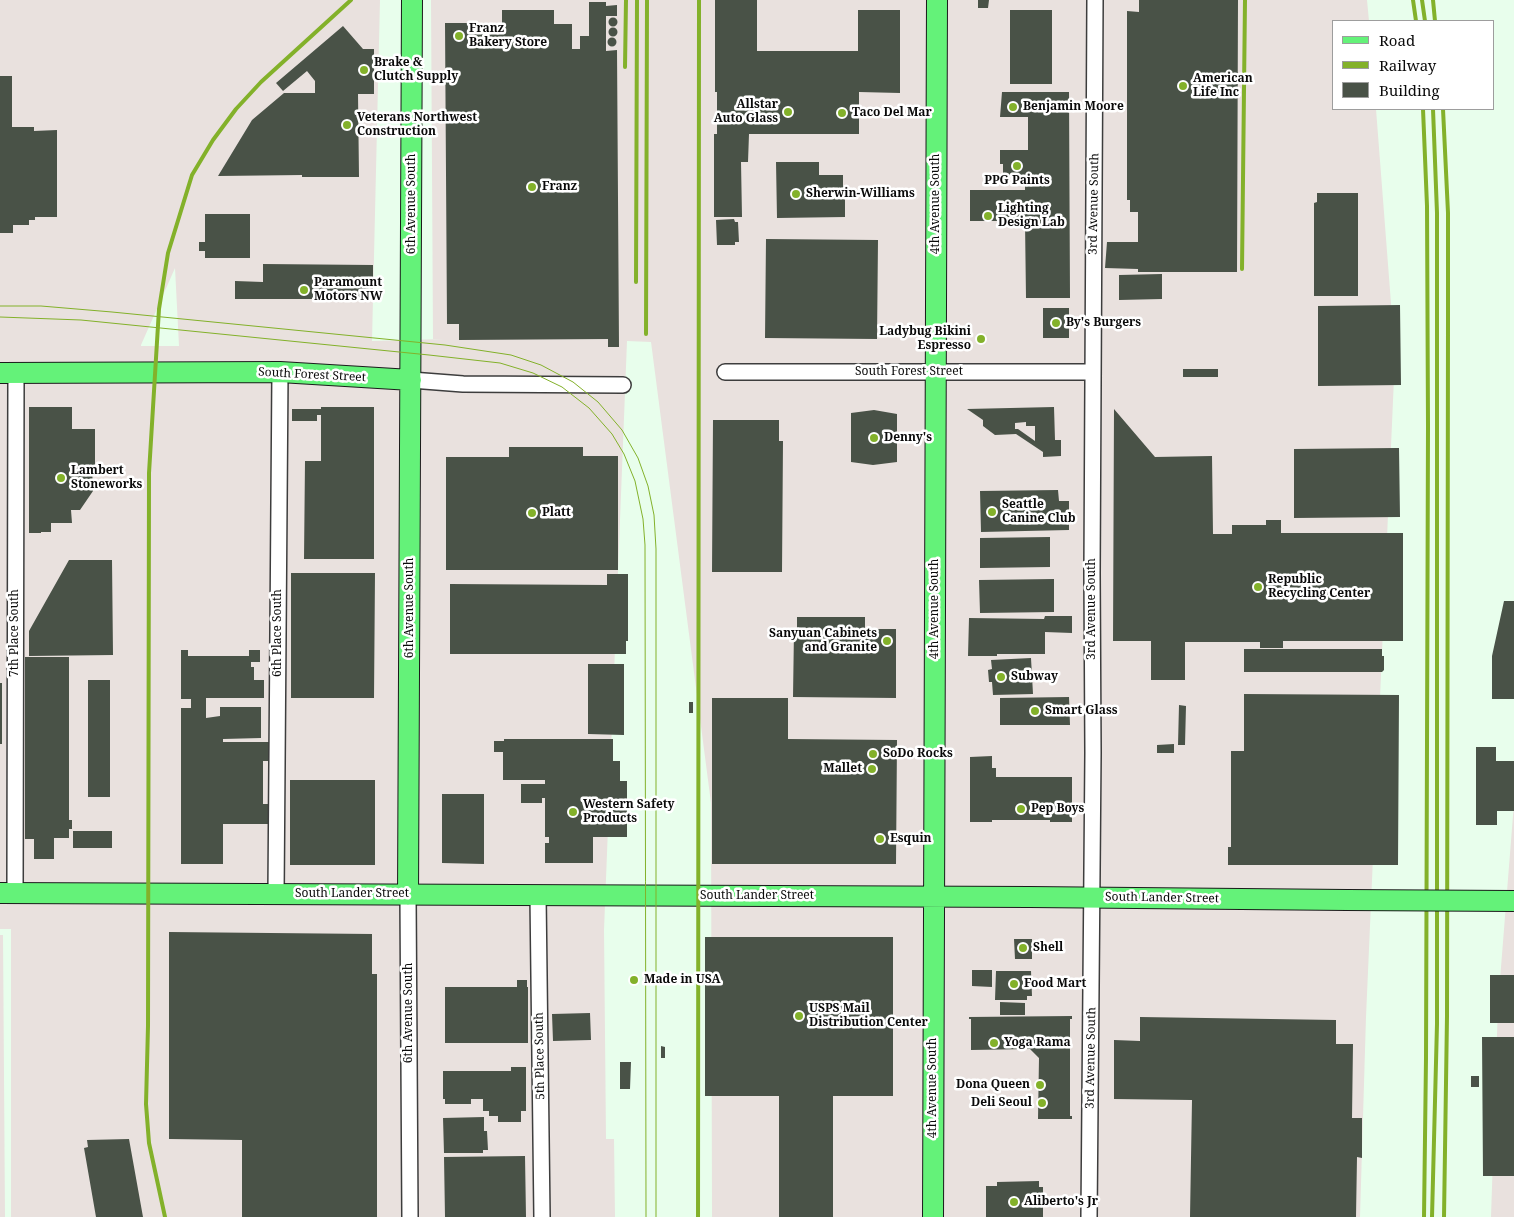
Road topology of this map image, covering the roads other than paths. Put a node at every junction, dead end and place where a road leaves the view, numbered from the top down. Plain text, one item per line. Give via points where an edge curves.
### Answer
1 (412, 0) edge
2 (936, 0) edge
3 (1094, 0) edge
4 (280, 372) junction
5 (725, 372) dead end
6 (936, 372) junction
7 (1092, 372) junction
8 (8, 373) edge
9 (411, 380) junction
10 (623, 385) dead end
11 (7, 893) edge
12 (276, 894) junction
13 (408, 895) junction
14 (538, 895) junction
15 (934, 896) junction
16 (1091, 898) junction
17 (1514, 901) edge
18 (410, 1217) edge
19 (542, 1217) edge
20 (933, 1217) edge
21 (1089, 1217) edge

1 - 9 main road, 6th Avenue South
2 - 6 main road, 4th Avenue South
3 - 7 street, 3rd Avenue South
4 - 8 main road, South Forest Street
4 - 9 main road, South Forest Street
4 - 12 street, 6th Place South
5 - 6 street, South Forest Street
6 - 7 street, South Forest Street
6 - 15 main road, 4th Avenue South
7 - 16 street, 3rd Avenue South
8 - 11 street, 7th Place South
9 - 10 street, South Forest Street via 463,384
9 - 13 main road, 6th Avenue South
11 - 12 main road, South Lander Street
12 - 13 main road, South Lander Street
13 - 14 main road, South Lander Street
13 - 18 street, 6th Avenue South
14 - 15 main road, South Lander Street
14 - 19 street, 5th Place South
15 - 16 main road, South Lander Street
15 - 20 main road, 4th Avenue South
16 - 17 main road, South Lander Street, bridge
16 - 21 street, 3rd Avenue South

